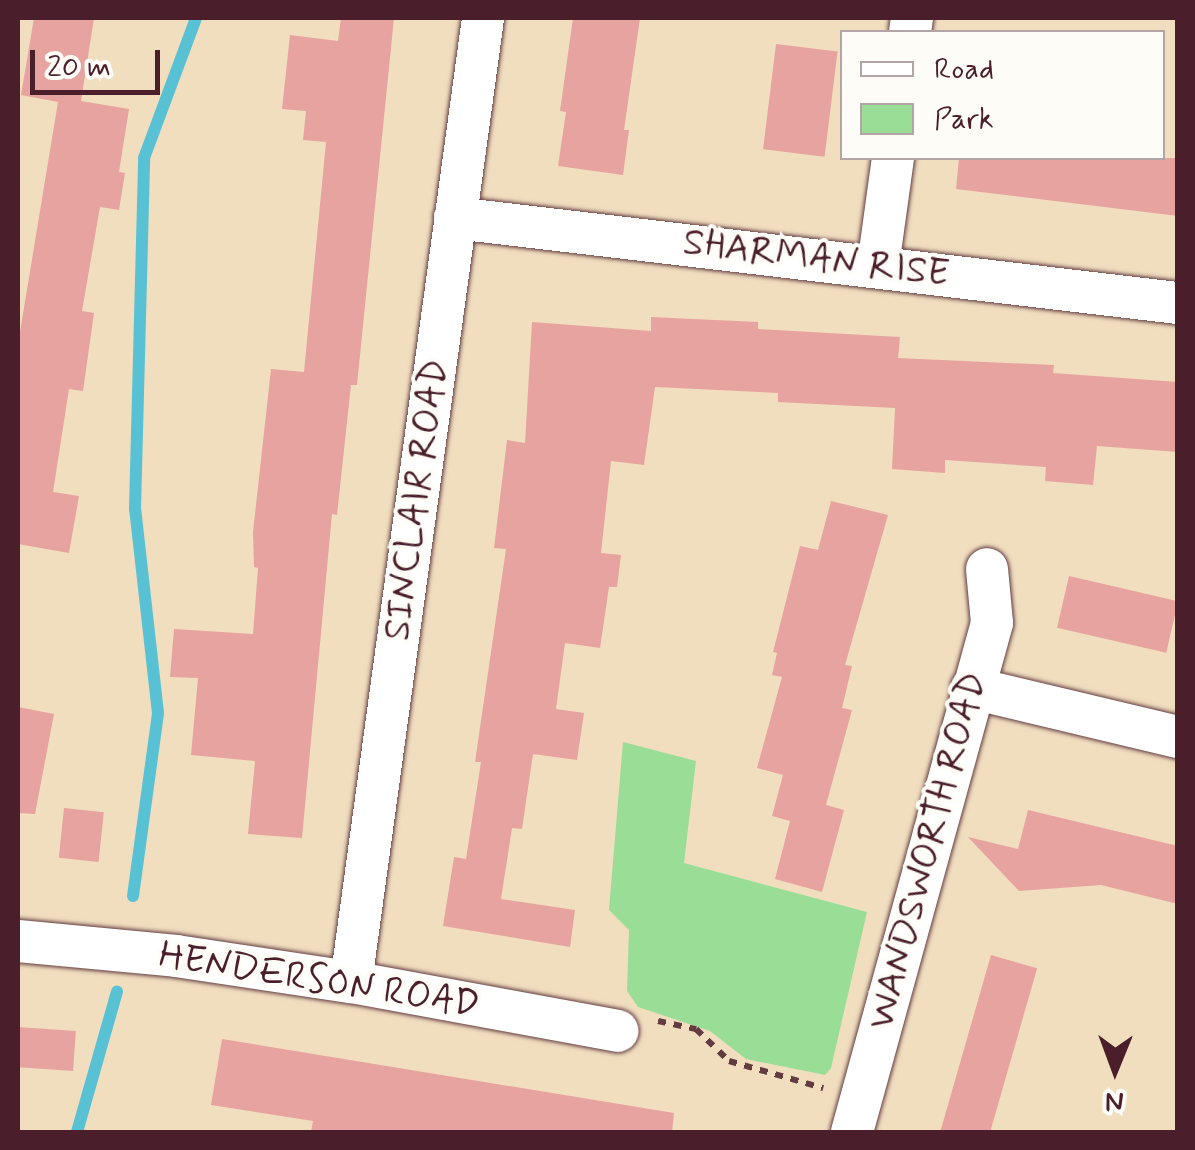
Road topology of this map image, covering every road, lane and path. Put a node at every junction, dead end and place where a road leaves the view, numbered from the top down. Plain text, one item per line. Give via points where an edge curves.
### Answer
1 (483, 18) edge
2 (893, 160) edge
3 (455, 218) junction
4 (878, 266) junction
5 (1178, 302) edge
6 (988, 569) dead end
7 (972, 688) junction
8 (1178, 738) edge
9 (18, 941) edge
10 (351, 982) junction
11 (618, 1031) joint
12 (856, 1116) edge

1 - 3 street, SINCLAIR ROAD
2 - 4 street
3 - 4 street, SHARMAN RISE
3 - 10 street, SINCLAIR ROAD
4 - 5 street, SHARMAN RISE
6 - 7 street, WANDSWORTH ROAD via 992,623
7 - 8 street
7 - 12 street, WANDSWORTH ROAD
9 - 10 street, HENDERSON ROAD
10 - 11 street, HENDERSON ROAD
11 - 12 path via 658,1020 696,1029 730,1061

